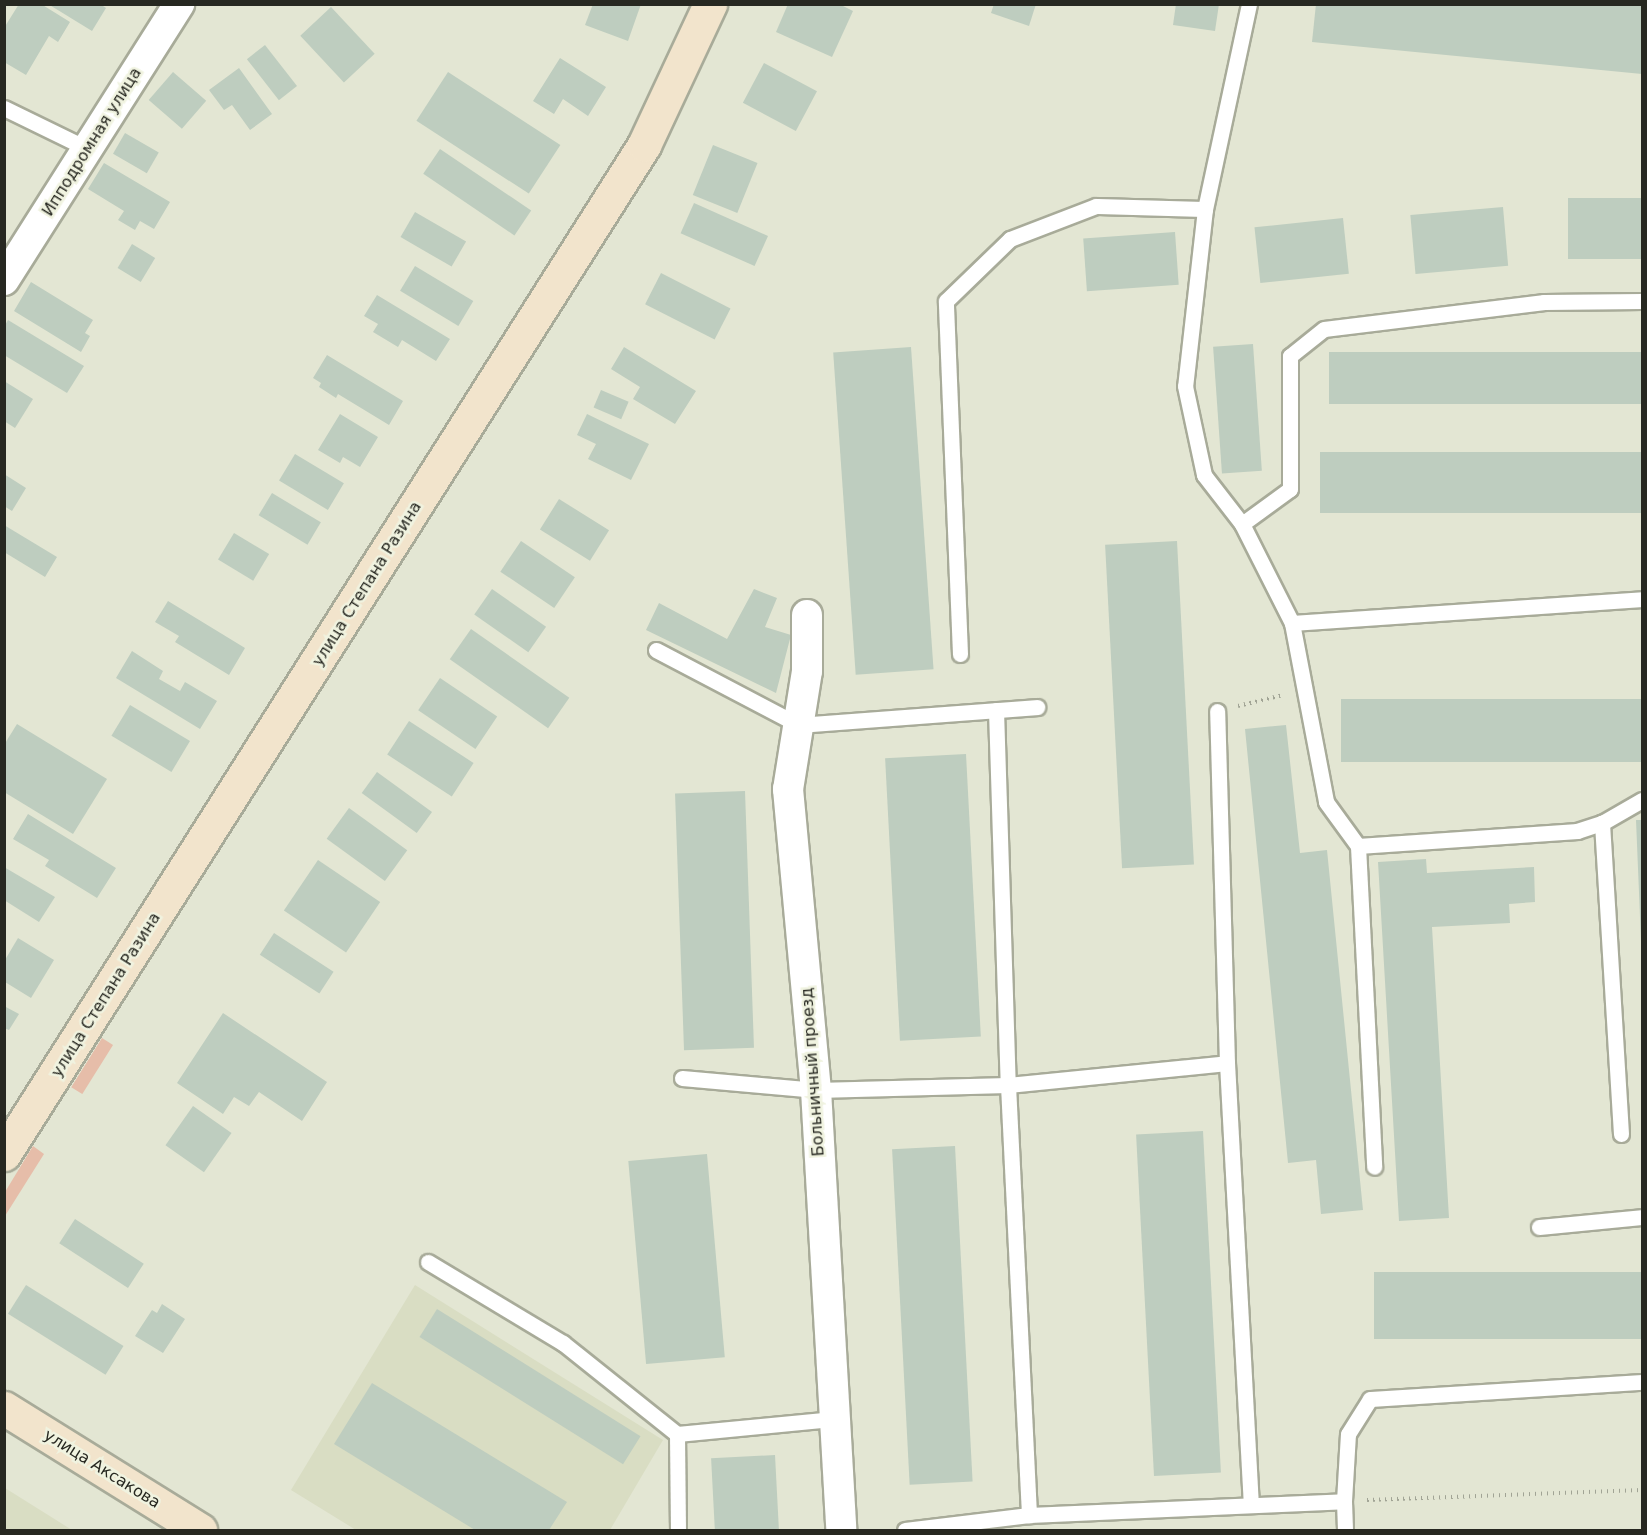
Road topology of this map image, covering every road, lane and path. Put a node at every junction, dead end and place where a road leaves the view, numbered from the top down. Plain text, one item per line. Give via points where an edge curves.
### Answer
1 (179, 4) edge
2 (710, 4) edge
3 (1249, 4) edge
4 (4, 108) edge
5 (88, 149) junction
6 (1205, 209) junction
7 (4, 280) edge
8 (1642, 301) edge
9 (1242, 524) junction
10 (1642, 599) edge
11 (807, 615) dead end
12 (1292, 623) junction
13 (656, 650) dead end
14 (960, 654) dead end
15 (1305, 690) junction
16 (1037, 707) dead end
17 (996, 710) junction
18 (1217, 711) joint
19 (799, 725) junction
20 (1642, 800) edge
21 (1602, 823) junction
22 (1359, 846) junction
23 (1227, 1063) junction
24 (682, 1078) dead end
25 (1008, 1085) junction
26 (816, 1090) junction
27 (1621, 1134) dead end
28 (4, 1154) edge
29 (1374, 1167) dead end
30 (1642, 1217) edge
31 (1539, 1227) dead end
32 (428, 1262) dead end
33 (1642, 1382) edge
34 (4, 1408) edge
35 (834, 1419) junction
36 (677, 1434) junction
37 (1642, 1490) edge
38 (1344, 1501) junction
39 (1251, 1504) junction
40 (1029, 1515) junction
41 (200, 1530) edge
42 (678, 1530) edge
43 (841, 1530) edge
44 (905, 1530) edge
45 (1345, 1530) edge

1 - 5 street, Ипподромная улица
2 - 28 main road, улица Степана Разина via 644,146
3 - 6 lane
4 - 5 lane
5 - 7 street, Ипподромная улица
6 - 9 lane via 1185,386 1204,475
6 - 14 lane via 1096,206 1010,239 946,301
8 - 9 lane via 1544,302 1324,329 1290,356 1290,489
9 - 12 lane
10 - 12 lane
11 - 19 street, Больничный проезд via 807,671
12 - 15 lane
13 - 19 lane
15 - 18 path
15 - 22 lane via 1326,802
16 - 17 lane
17 - 19 lane
17 - 25 lane
18 - 23 lane
19 - 26 street, Больничный проезд via 788,789
20 - 21 lane
21 - 22 lane via 1577,831
21 - 27 lane
22 - 29 lane
23 - 25 lane
23 - 39 lane
24 - 26 lane
25 - 26 lane
25 - 40 lane
26 - 35 street, Больничный проезд
30 - 31 lane
32 - 36 lane via 563,1343
33 - 38 lane via 1370,1400 1348,1434
34 - 41 main road, улица Аксакова
35 - 36 lane
35 - 43 street, Больничный проезд
36 - 42 lane
37 - 38 path
38 - 39 lane
38 - 45 lane
39 - 40 lane
40 - 44 lane

